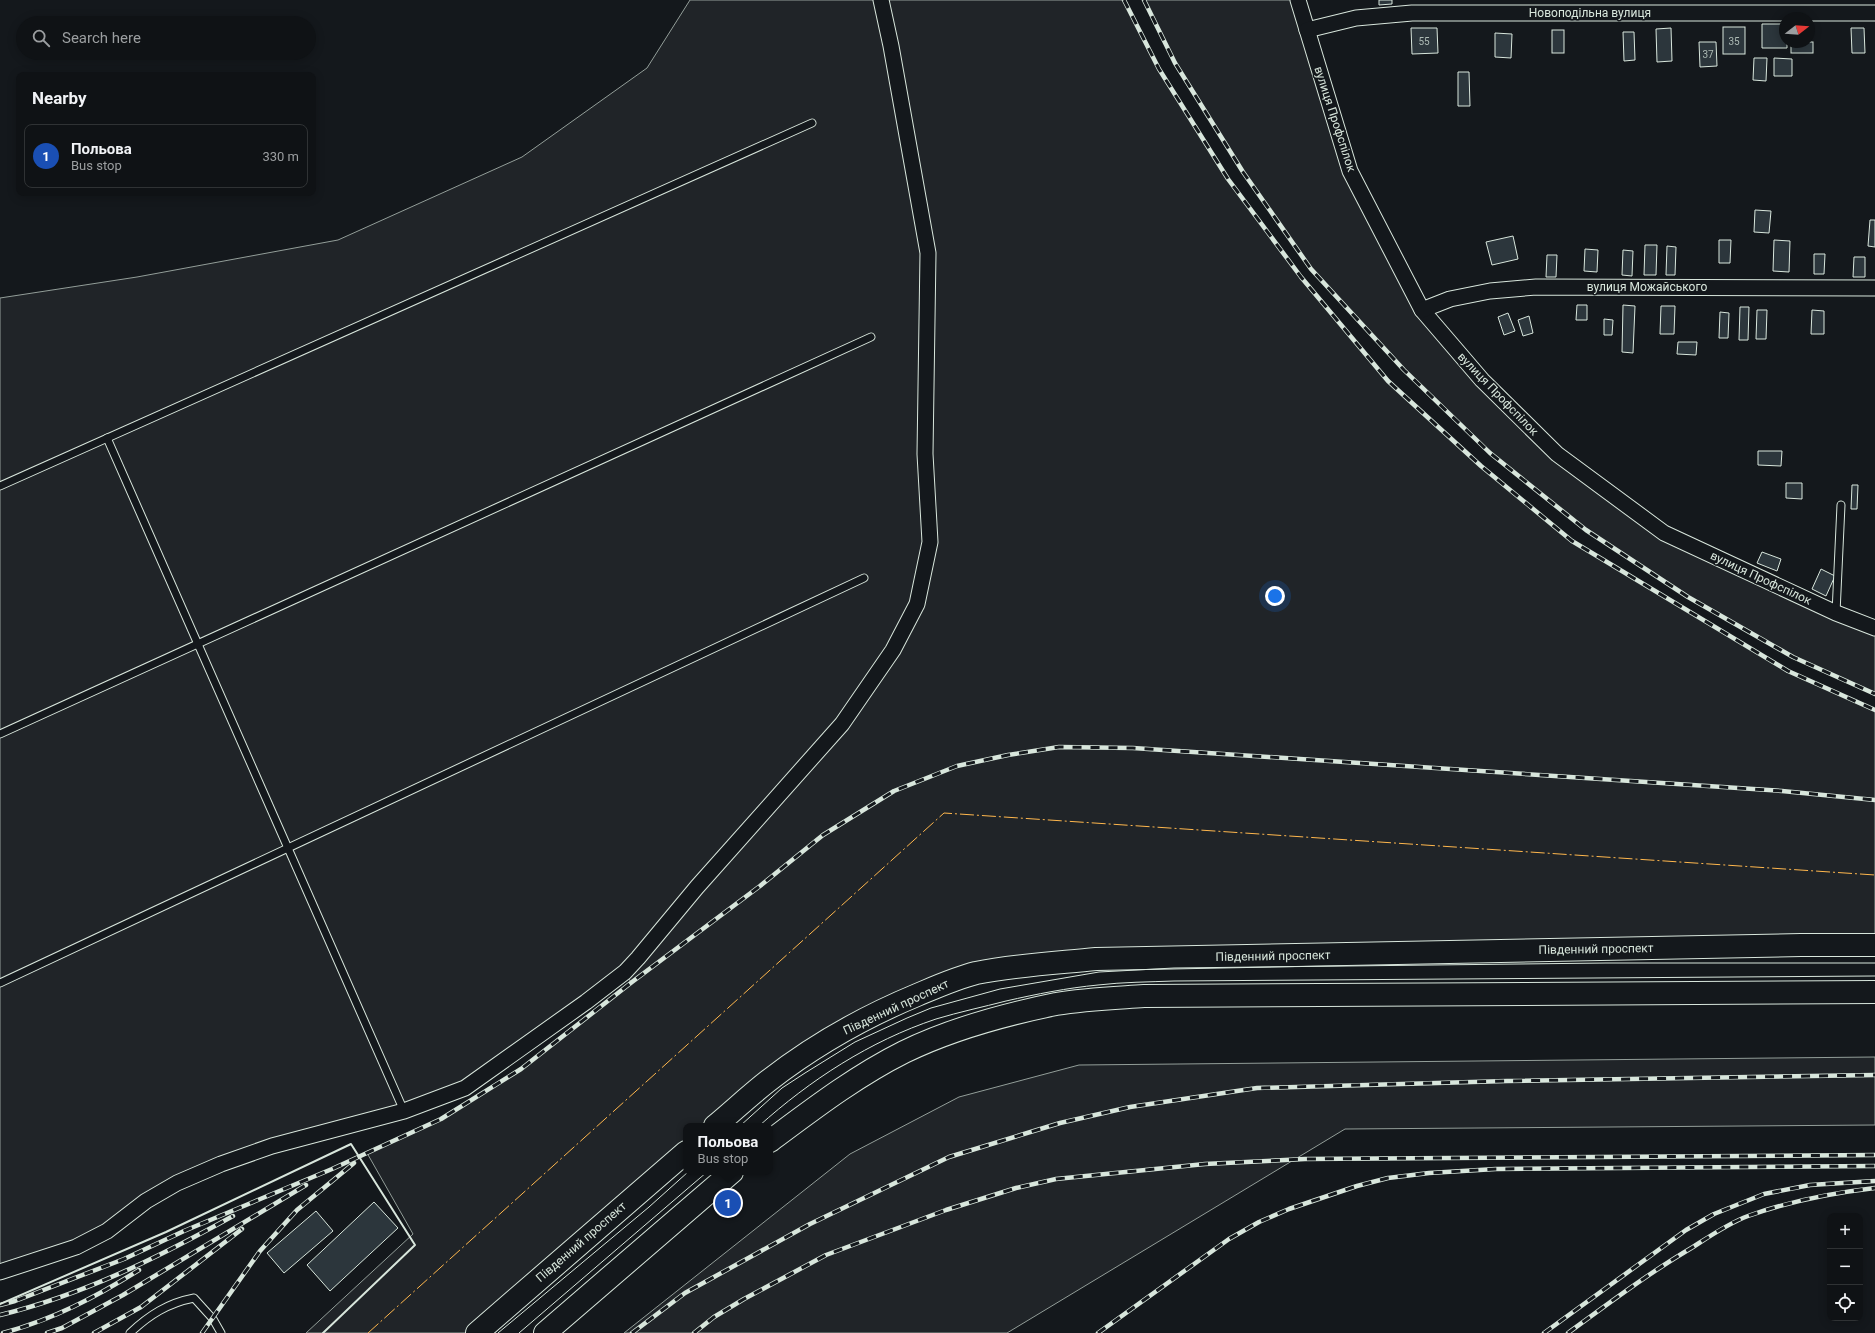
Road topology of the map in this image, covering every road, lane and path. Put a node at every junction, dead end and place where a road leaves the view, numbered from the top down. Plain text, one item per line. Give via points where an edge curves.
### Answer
1 (882, 0) edge
2 (1298, 0) edge
3 (1875, 13) edge
4 (1307, 30) junction
5 (812, 123) dead end
6 (1875, 288) edge
7 (1422, 310) junction
8 (871, 337) dead end
9 (107, 438) junction
10 (0, 486) edge
11 (1841, 505) dead end
12 (864, 578) dead end
13 (1836, 613) junction
14 (1875, 628) edge
15 (197, 643) junction
16 (0, 734) edge
17 (288, 848) junction
18 (1875, 945) edge
19 (0, 983) edge
20 (1875, 992) edge
21 (404, 1111) junction
22 (719, 1123) edge
23 (773, 1139) edge
24 (683, 1155) edge
25 (729, 1175) edge
26 (0, 1272) edge
27 (130, 1333) edge
28 (221, 1333) edge
29 (477, 1333) edge
30 (546, 1333) edge

1 - 21 street via 928,253 925,454 930,542 917,604 893,650 842,724 625,972 465,1088
2 - 4 street, вулиця Профспілок
3 - 4 street, Новоподільна вулиця via 1412,13 1356,18
4 - 7 street, вулиця Профспілок via 1350,171
5 - 9 lane
6 - 7 street, вулиця Можайського via 1536,287 1490,291 1457,298
7 - 13 street, вулиця Профспілок via 1482,380 1557,454 1664,533
8 - 15 lane
9 - 10 lane
9 - 15 lane
11 - 13 lane
12 - 17 lane
13 - 14 street, вулиця Профспілок
15 - 16 lane
15 - 17 lane
17 - 19 lane
17 - 21 lane
18 - 22 main road, Південний проспект via 1096,959 1035,964 976,973 904,1000 862,1020 769,1080
20 - 23 main road via 1144,996 1058,1004 1017,1013 945,1035 904,1052 835,1093
21 - 26 street via 272,1146 221,1164 177,1183 146,1201 107,1231 76,1247
24 - 29 main road, Південний проспект
25 - 30 main road
27 - 28 lane via 147,1317 177,1302 194,1298 213,1319

